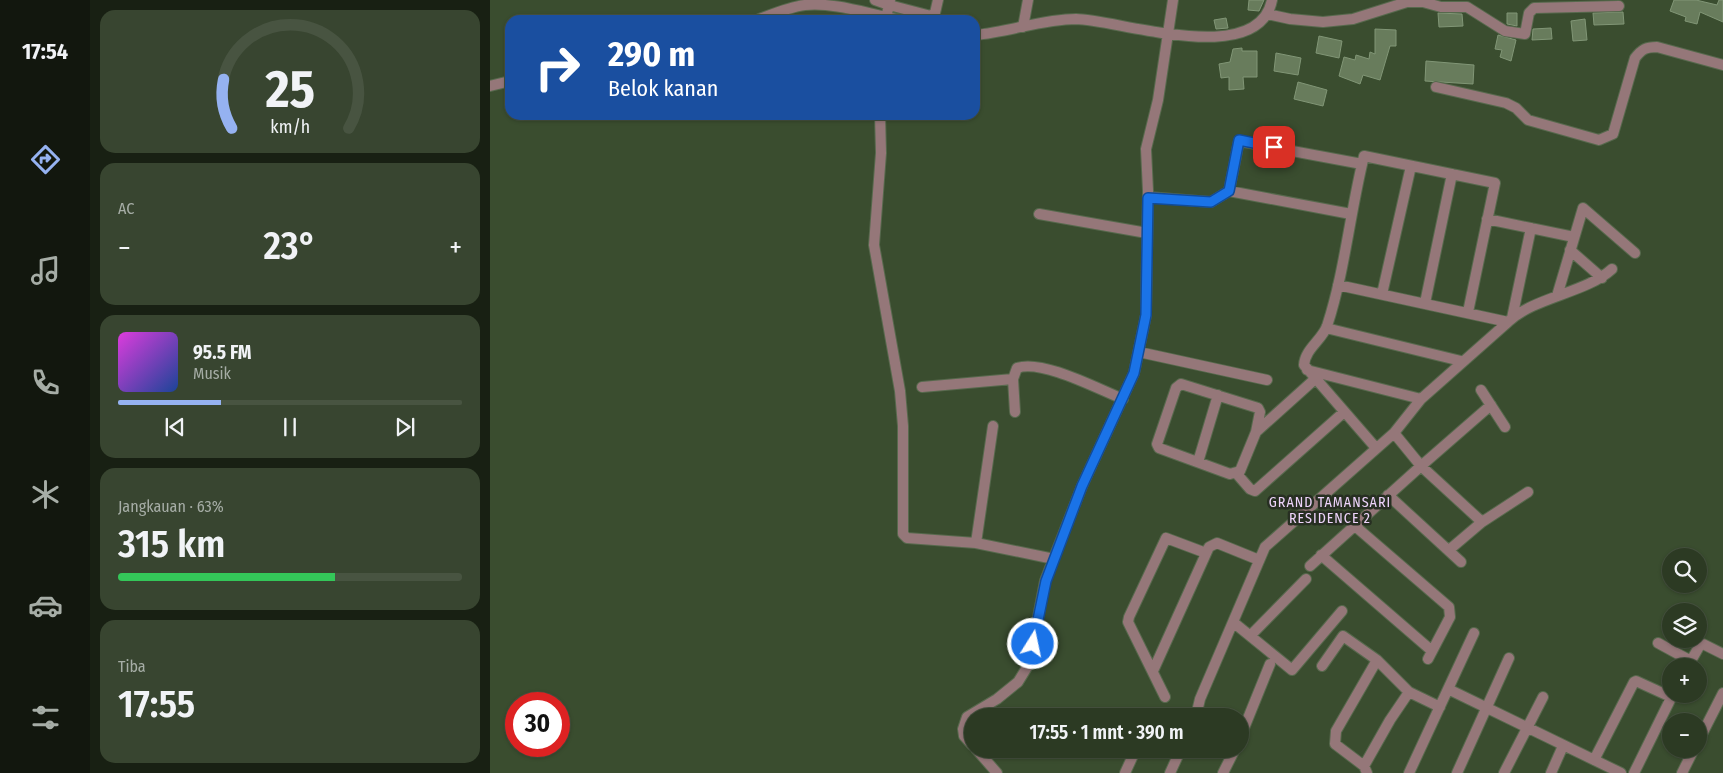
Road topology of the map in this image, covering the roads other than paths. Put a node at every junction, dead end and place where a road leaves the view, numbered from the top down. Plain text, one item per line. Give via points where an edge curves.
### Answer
1 (875, 0) edge
2 (938, 0) edge
3 (1028, 0) edge
4 (1173, 0) edge
5 (1272, 0) edge
6 (890, 2) edge
7 (1619, 6) dead end
8 (1268, 14) junction
9 (773, 15) edge
10 (869, 15) edge
11 (881, 15) edge
12 (927, 15) edge
13 (932, 15) edge
14 (1023, 28) junction
15 (980, 34) edge
16 (1166, 34) junction
17 (1723, 65) edge
18 (505, 82) edge
19 (490, 86) edge
20 (1436, 87) dead end
21 (880, 120) edge
22 (1362, 164) junction
23 (1411, 166) junction
24 (1452, 174) junction
25 (1229, 191) junction
26 (1148, 198) junction
27 (1039, 214) dead end
28 (1350, 214) junction
29 (1487, 219) junction
30 (1531, 228) junction
31 (1147, 233) junction
32 (1574, 237) junction
33 (1570, 250) junction
34 (1635, 253) dead end
35 (1612, 269) dead end
36 (1602, 278) junction
37 (1338, 286) junction
38 (1382, 294) junction
39 (1557, 296) junction
40 (1425, 303) junction
41 (1468, 312) junction
42 (1510, 320) junction
43 (1326, 328) junction
44 (1139, 352) junction
45 (1461, 361) junction
46 (1307, 370) junction
47 (1013, 379) junction
48 (1315, 379) junction
49 (1267, 380) dead end
50 (922, 387) dead end
51 (1481, 390) dead end
52 (1218, 396) junction
53 (1421, 399) junction
54 (1123, 400) junction
55 (1490, 405) junction
56 (1015, 412) dead end
57 (1344, 412) junction
58 (993, 426) dead end
59 (1505, 427) dead end
60 (1256, 432) junction
61 (1394, 433) junction
62 (1376, 448) junction
63 (1198, 462) junction
64 (1421, 466) junction
65 (1237, 474) junction
66 (1528, 492) dead end
67 (1388, 495) junction
68 (1482, 522) junction
69 (1355, 526) junction
70 (976, 543) junction
71 (1449, 550) junction
72 (1206, 553) junction
73 (1321, 555) junction
74 (1054, 559) junction
75 (1259, 560) junction
76 (1461, 562) dead end
77 (1310, 566) dead end
78 (1306, 579) dead end
79 (1342, 611) dead end
80 (1233, 622) junction
81 (1474, 633) dead end
82 (1250, 636) junction
83 (1658, 643) dead end
84 (1723, 654) edge
85 (1509, 658) dead end
86 (1680, 658) edge
87 (1692, 658) edge
88 (1377, 660) junction
89 (1270, 664) dead end
90 (1322, 666) dead end
91 (1153, 671) junction
92 (1448, 689) junction
93 (1409, 692) junction
94 (1662, 692) edge
95 (1723, 693) edge
96 (1165, 697) dead end
97 (1543, 697) dead end
98 (1669, 703) edge
99 (1440, 707) junction
100 (981, 708) edge
101 (1198, 708) edge
102 (1487, 710) junction
103 (1249, 714) edge
104 (964, 724) edge
105 (1707, 724) edge
106 (1527, 728) junction
107 (964, 736) edge
108 (1563, 746) junction
109 (984, 758) edge
110 (1132, 758) edge
111 (1177, 758) edge
112 (1230, 758) edge
113 (1690, 758) edge
114 (1598, 766) edge
115 (1366, 770) edge
116 (997, 773) edge
117 (1125, 773) edge
118 (1170, 773) edge
119 (1223, 773) edge
120 (1409, 773) edge
121 (1456, 773) edge
122 (1504, 773) edge
123 (1551, 773) edge
124 (1621, 773) edge
125 (1634, 773) edge
126 (1682, 773) edge

1 - 6 street
2 - 13 street
3 - 14 street
4 - 16 street
5 - 8 street
6 - 11 street
6 - 12 street
7 - 8 street via 1534,8 1530,12 1526,34 1505,31 1466,7 1440,7 1423,2 1407,2 1353,19 1323,22
8 - 16 street via 1259,22 1234,33 1199,37
9 - 10 street via 806,5 849,9
14 - 15 street
14 - 16 street via 1078,19
16 - 26 street via 1158,100 1146,150
17 - 20 street via 1657,47 1641,50 1635,58 1614,134 1599,140 1528,120 1506,103
18 - 19 street
21 - 70 street via 881,154 874,245 896,362 904,426 902,532 907,538
22 - 23 street via 1364,156
22 - 25 street via 1239,140
22 - 28 street
23 - 24 street
23 - 38 street
24 - 29 street via 1495,183
24 - 40 street
25 - 26 street via 1211,202
25 - 28 street
26 - 31 street
27 - 31 street
28 - 37 street
29 - 30 street
29 - 41 street
30 - 32 street
30 - 42 street
31 - 44 street via 1146,315
32 - 33 street
32 - 34 street via 1583,208
33 - 36 street
33 - 39 street
35 - 36 street
36 - 39 street
37 - 38 street
37 - 43 street
38 - 40 street
39 - 42 street
40 - 41 street
41 - 42 street
42 - 45 street
43 - 45 street
43 - 46 street via 1304,358
44 - 49 street
44 - 54 street
45 - 53 street
46 - 48 street
46 - 53 street
47 - 50 street
47 - 54 street via 1017,368 1038,366
47 - 56 street
48 - 57 street
48 - 60 street
51 - 55 street
52 - 60 street via 1258,408
52 - 63 street
52 - 63 street via 1181,384 1178,386 1157,444 1159,448
53 - 61 street
54 - 74 street via 1082,486
55 - 59 street
55 - 64 street
57 - 62 street
57 - 65 street via 1255,491 1250,490
58 - 70 street
60 - 65 street
61 - 62 street
61 - 64 street
62 - 75 street via 1266,546
63 - 65 street
64 - 67 street
64 - 68 street
66 - 68 street
67 - 69 street
67 - 71 street
68 - 71 street
69 - 73 street
69 - 73 street via 1449,607 1450,617 1430,655
70 - 74 street
71 - 76 street
72 - 75 street via 1217,543
72 - 91 street
72 - 91 street via 1166,538 1129,617 1128,622
73 - 77 street
74 - 100 street via 1044,589 1029,664 1018,682
75 - 80 street
78 - 82 street
79 - 82 street via 1292,670
80 - 82 street
80 - 101 street
81 - 92 street
83 - 86 street
84 - 87 street via 1703,644 1697,647
85 - 102 street via 1491,693
88 - 90 street via 1343,636
88 - 93 street
88 - 115 street via 1334,740
89 - 103 street
91 - 96 street
92 - 99 street
92 - 102 street
93 - 99 street
93 - 115 street via 1390,720
94 - 114 street via 1634,682
95 - 105 street
97 - 106 street
98 - 125 street
99 - 120 street
102 - 106 street
102 - 121 street
104 - 107 street
106 - 108 street
106 - 122 street
108 - 114 street
108 - 123 street
109 - 116 street
110 - 117 street
111 - 118 street
112 - 119 street
113 - 126 street
114 - 124 street

